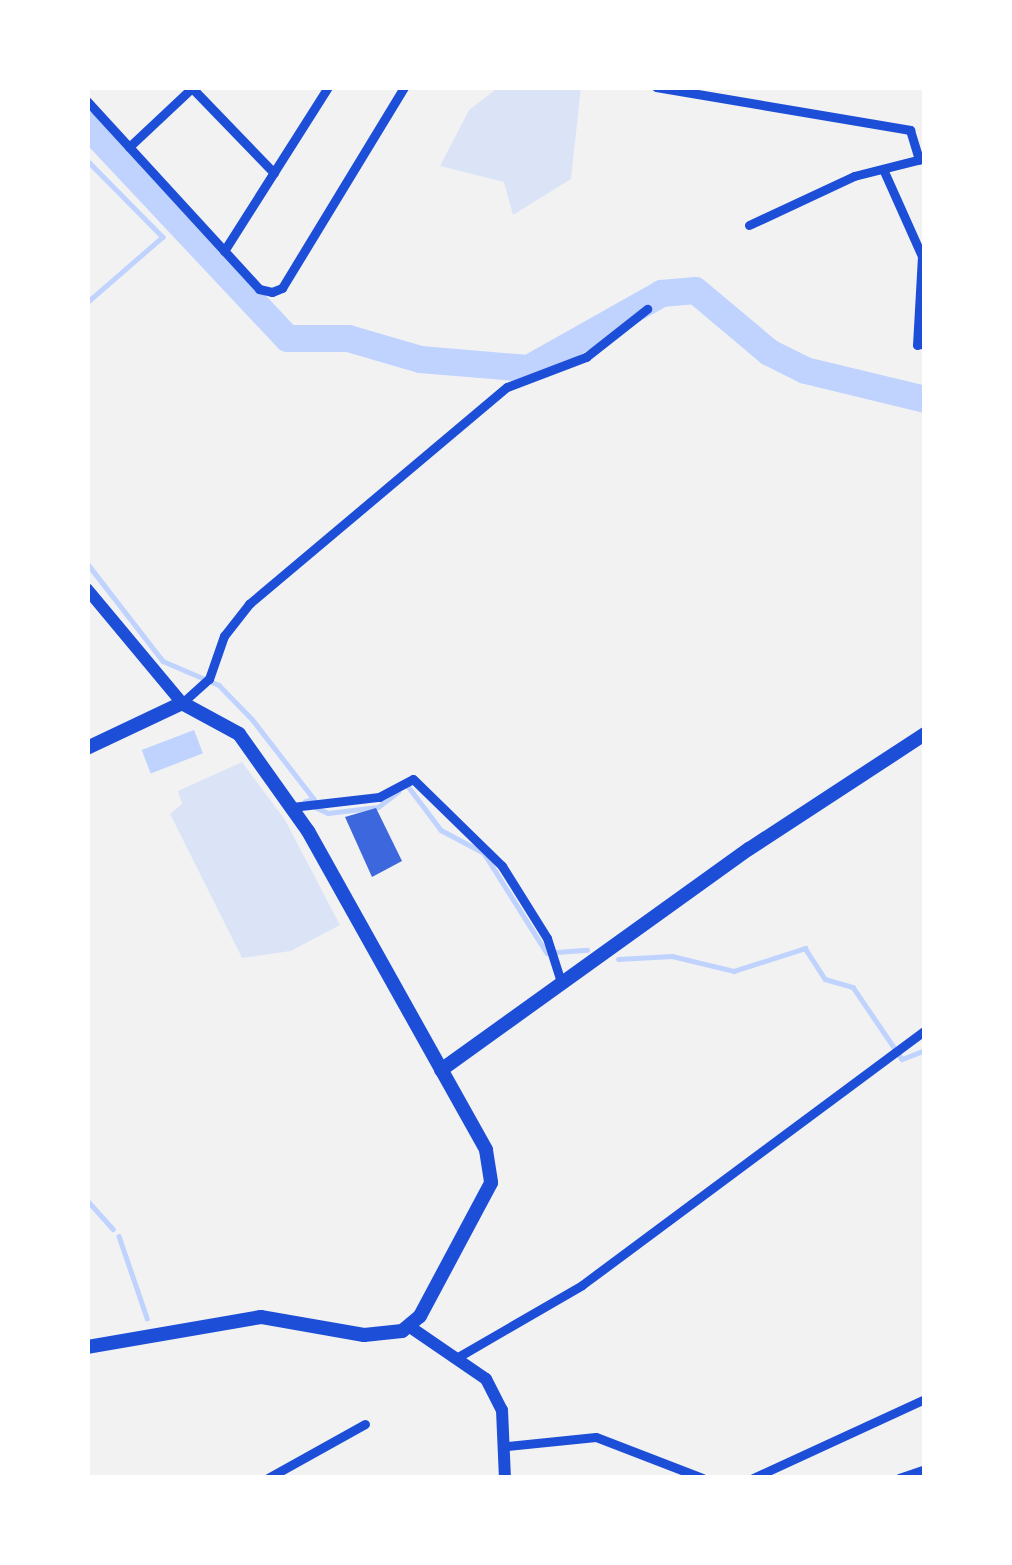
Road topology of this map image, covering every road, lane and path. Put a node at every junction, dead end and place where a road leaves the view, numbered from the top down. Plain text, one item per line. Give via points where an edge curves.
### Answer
1 (192, 87) edge
2 (311, 87) edge
3 (404, 87) edge
4 (656, 87) edge
5 (325, 92) edge
6 (87, 101) edge
7 (129, 147) junction
8 (922, 159) edge
9 (883, 169) junction
10 (274, 173) junction
11 (749, 225) dead end
12 (224, 251) junction
13 (647, 309) dead end
14 (925, 343) edge
15 (87, 589) edge
16 (182, 703) junction
17 (925, 734) edge
18 (87, 748) edge
19 (292, 807) junction
20 (562, 985) junction
21 (925, 1030) edge
22 (441, 1070) junction
23 (410, 1327) junction
24 (87, 1347) edge
25 (458, 1357) junction
26 (925, 1399) edge
27 (365, 1424) dead end
28 (507, 1446) junction
29 (925, 1469) edge
30 (268, 1478) edge
31 (505, 1478) edge
32 (702, 1478) edge
33 (753, 1478) edge
34 (899, 1478) edge

1 - 7 street
1 - 10 street
2 - 5 street
3 - 12 street via 282,288 259,289
4 - 8 street via 910,130
5 - 10 street
6 - 7 street
7 - 12 street
8 - 9 street
9 - 11 street
9 - 14 street via 922,256 916,345
10 - 12 street
13 - 16 street via 586,357 507,387 249,604 224,636 208,679
15 - 16 street
16 - 18 main road
16 - 19 main road via 227,724
17 - 20 main road
19 - 20 street via 379,796 413,779 502,866 547,938
19 - 22 main road
20 - 22 main road
21 - 25 street via 582,1285
22 - 23 main road via 486,1150 491,1183
23 - 24 main road via 364,1334 261,1317
23 - 25 street
25 - 28 street via 486,1379
26 - 33 street
27 - 30 street
28 - 31 street
28 - 32 street via 596,1437
29 - 34 street

